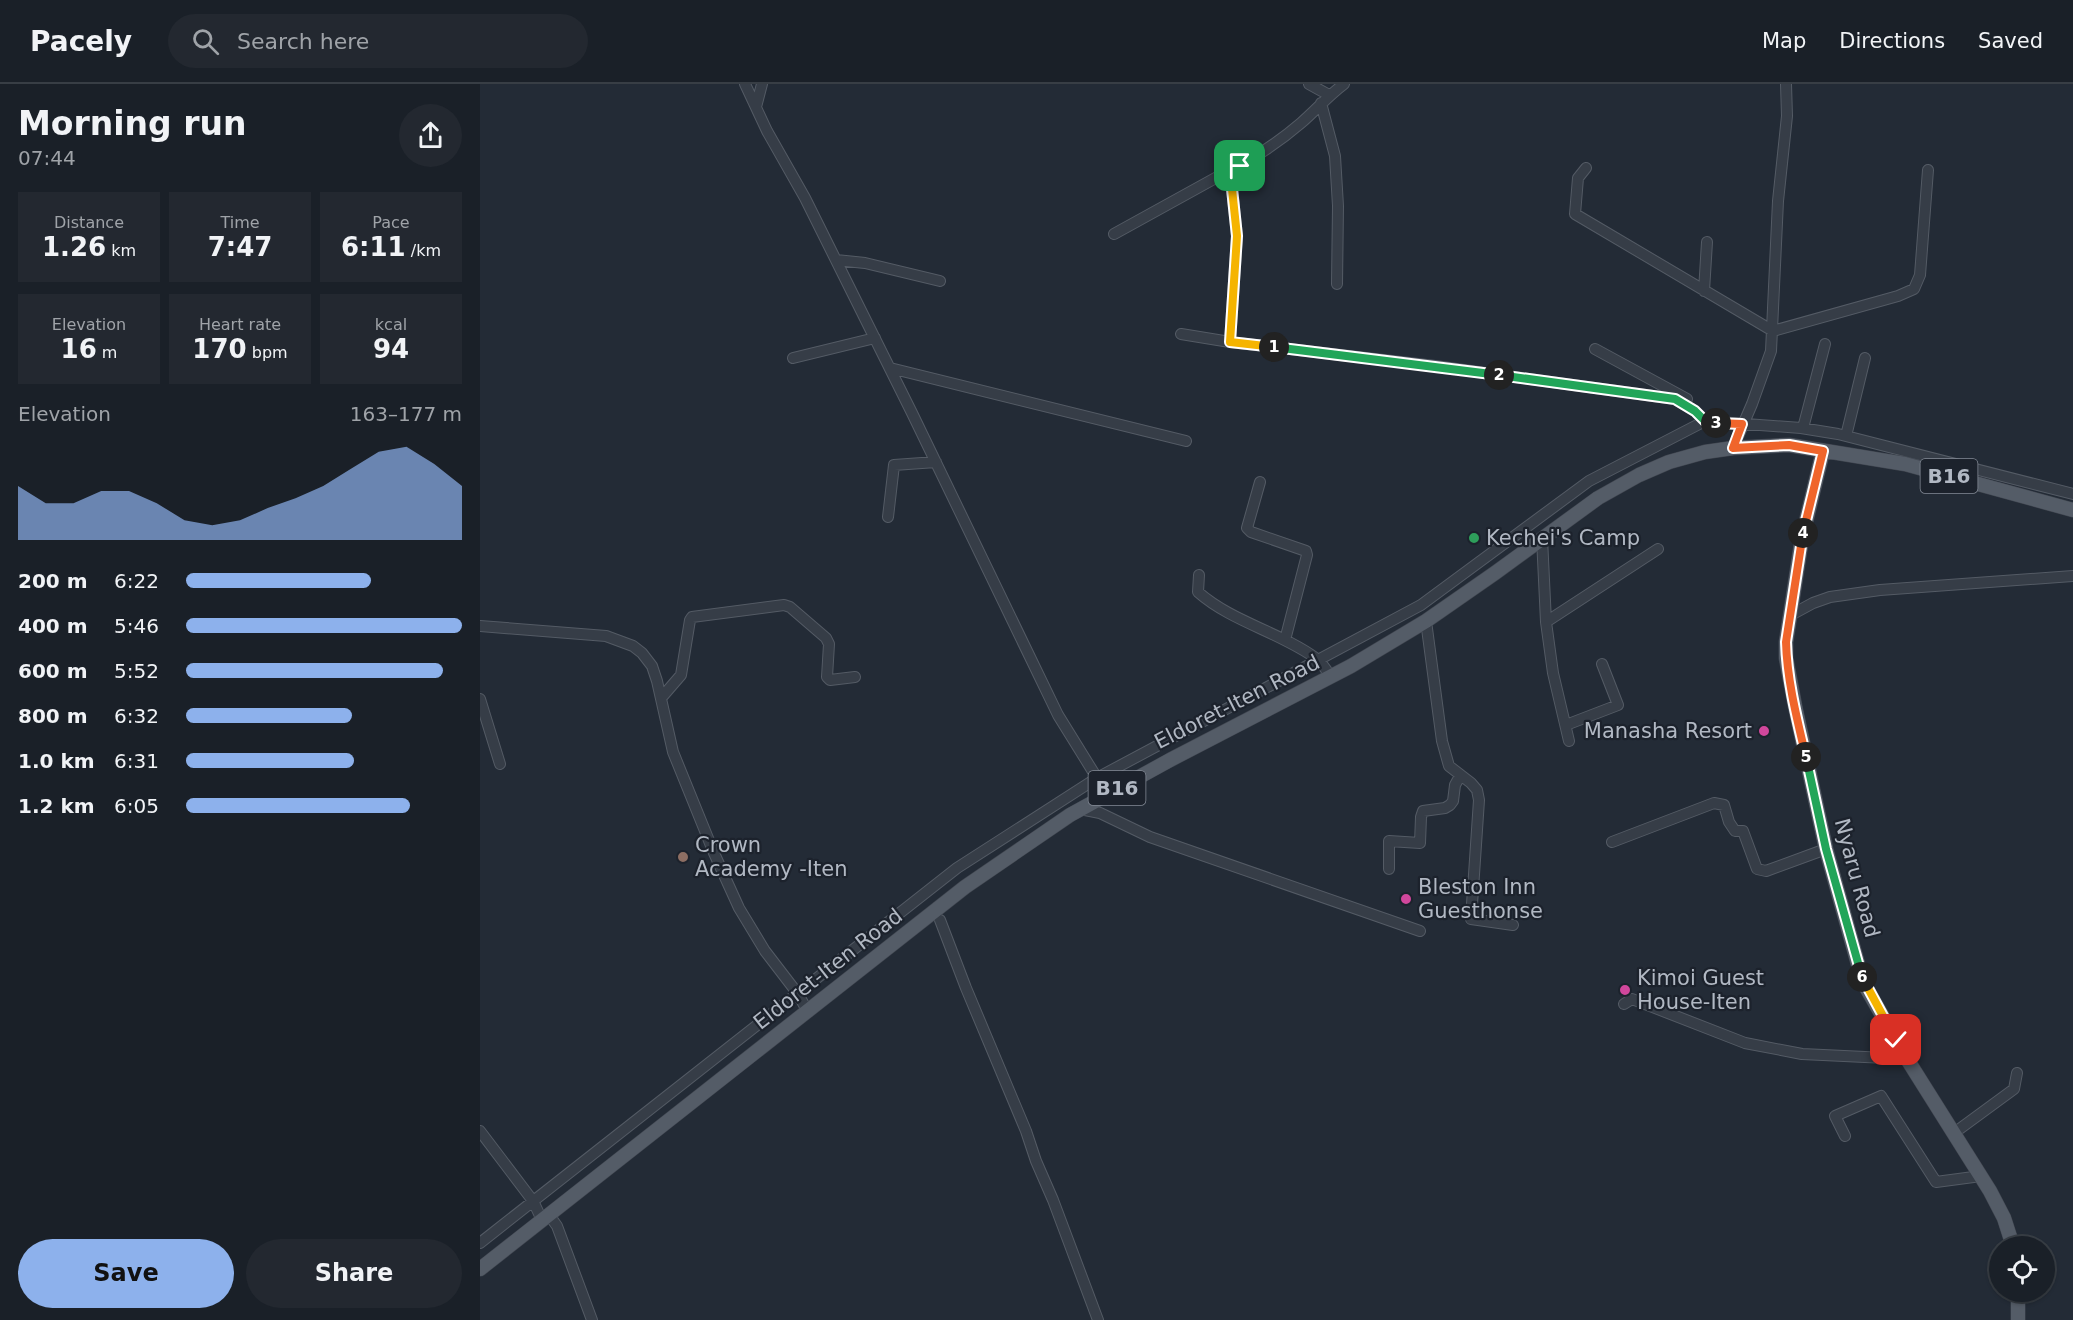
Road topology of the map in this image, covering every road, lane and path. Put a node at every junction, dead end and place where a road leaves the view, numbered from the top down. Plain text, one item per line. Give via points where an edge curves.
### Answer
1 (745, 84) edge
2 (762, 84) edge
3 (1309, 84) edge
4 (1344, 84) edge
5 (1786, 84) edge
6 (1325, 99) junction
7 (756, 107) junction
8 (1586, 168) dead end
9 (1230, 170) junction
10 (1928, 170) dead end
11 (1114, 234) dead end
12 (1707, 242) dead end
13 (836, 260) junction
14 (940, 281) dead end
15 (1337, 284) dead end
16 (1704, 291) junction
17 (1773, 331) junction
18 (1181, 334) dead end
19 (875, 338) junction
20 (1230, 342) junction
21 (1825, 344) dead end
22 (1595, 348) dead end
23 (794, 358) dead end
24 (1865, 358) dead end
25 (890, 368) junction
26 (1688, 406) junction
27 (1705, 421) junction
28 (1742, 424) junction
29 (1803, 428) junction
30 (1846, 436) junction
31 (1186, 441) dead end
32 (1733, 448) junction
33 (1823, 451) junction
34 (936, 462) junction
35 (1260, 482) dead end
36 (2058, 490) junction
37 (2073, 494) edge
38 (2055, 505) junction
39 (2073, 510) edge
40 (888, 517) dead end
41 (1542, 538) junction
42 (1658, 549) dead end
43 (1199, 575) dead end
44 (2073, 576) edge
45 (1789, 620) junction
46 (1426, 621) junction
47 (1546, 622) junction
48 (480, 626) edge
49 (1286, 640) junction
50 (1318, 660) junction
51 (1602, 664) dead end
52 (855, 677) dead end
53 (1331, 677) junction
54 (662, 698) junction
55 (480, 699) edge
56 (1566, 725) junction
57 (1569, 741) dead end
58 (500, 764) dead end
59 (1460, 776) junction
60 (1097, 778) junction
61 (1104, 796) junction
62 (1079, 809) junction
63 (1612, 842) dead end
64 (1826, 849) junction
65 (1389, 869) dead end
66 (940, 920) dead end
67 (1513, 925) dead end
68 (1420, 931) dead end
69 (798, 994) junction
70 (1624, 1004) dead end
71 (808, 1012) junction
72 (1907, 1059) junction
73 (2017, 1073) dead end
74 (480, 1131) edge
75 (1954, 1133) junction
76 (1845, 1136) dead end
77 (1981, 1176) junction
78 (532, 1201) junction
79 (545, 1217) junction
80 (2010, 1236) edge
81 (480, 1243) edge
82 (480, 1269) edge
83 (2018, 1302) edge
84 (592, 1320) edge
85 (1098, 1320) edge
86 (2018, 1320) edge

1 - 7 street
2 - 7 street
3 - 6 street
4 - 6 street
5 - 17 street
6 - 9 street via 1284,136 1247,163
6 - 15 street via 1335,156
7 - 13 street
8 - 16 street via 1578,178 1575,214
9 - 11 street
9 - 20 street via 1237,236
10 - 17 street via 1920,275 1914,289
12 - 16 street
13 - 14 street
13 - 19 street
16 - 17 street
17 - 28 street via 1766,369
18 - 20 street
19 - 23 street
19 - 25 street
20 - 26 street via 1675,399
21 - 29 street
22 - 26 street via 1687,398
24 - 30 street
25 - 31 street
25 - 34 street
26 - 27 street
27 - 28 street
27 - 50 street via 1589,481 1421,605
28 - 29 street
28 - 32 street
29 - 30 street
30 - 36 street
32 - 33 main road, Eldoret-Iten Road / B16 via 1789,445
32 - 41 main road, Eldoret-Iten Road / B16 via 1669,462 1639,475 1598,498
33 - 38 main road, Eldoret-Iten Road / B16 via 1905,464
33 - 45 main road, Nyaru Road via 1802,538
34 - 40 street via 894,465
34 - 60 street via 1058,715
35 - 49 street via 1247,528 1306,551 1307,555
36 - 37 street
36 - 38 street
38 - 39 main road, Eldoret-Iten Road / B16
41 - 46 main road, Eldoret-Iten Road / B16
41 - 47 street
42 - 47 street
43 - 49 street via 1198,592 1209,602
44 - 45 street via 1860,593 1821,600
45 - 64 main road, Nyaru Road via 1786,658
46 - 53 main road, Eldoret-Iten Road / B16
46 - 59 street via 1442,741 1449,766
47 - 56 street
48 - 54 street via 618,639 642,652 652,666
49 - 50 street
50 - 53 street
50 - 60 street
51 - 56 street via 1618,705
52 - 54 street via 827,677 826,638 784,605 692,617 681,675
53 - 61 main road, Eldoret-Iten Road / B16
54 - 69 street via 673,752 719,864 765,951
55 - 58 street
56 - 57 street
59 - 65 street via 1450,805 1423,811 1420,843 1389,840
59 - 67 street via 1477,790 1479,800 1471,918
60 - 61 street
60 - 69 street via 957,868
61 - 62 main road, Eldoret-Iten Road / B16
62 - 68 street via 1100,813 1150,837
62 - 71 main road, Eldoret-Iten Road / B16 via 965,887
63 - 64 street via 1714,803 1724,805 1735,831 1743,831 1757,869 1766,871
64 - 72 main road, Nyaru Road via 1863,982
66 - 85 street
69 - 71 street
69 - 78 street
70 - 72 street via 1632,999 1745,1043 1802,1054
71 - 79 main road, Eldoret-Iten Road / B16
72 - 75 main road, Nyaru Road
73 - 75 street via 2014,1089
74 - 78 street
75 - 77 main road, Nyaru Road
76 - 77 street via 1835,1116 1881,1096 1936,1182
77 - 80 main road, Nyaru Road
78 - 79 street
78 - 81 street
79 - 82 main road, Eldoret-Iten Road / B16
79 - 84 street via 557,1226
83 - 86 main road

